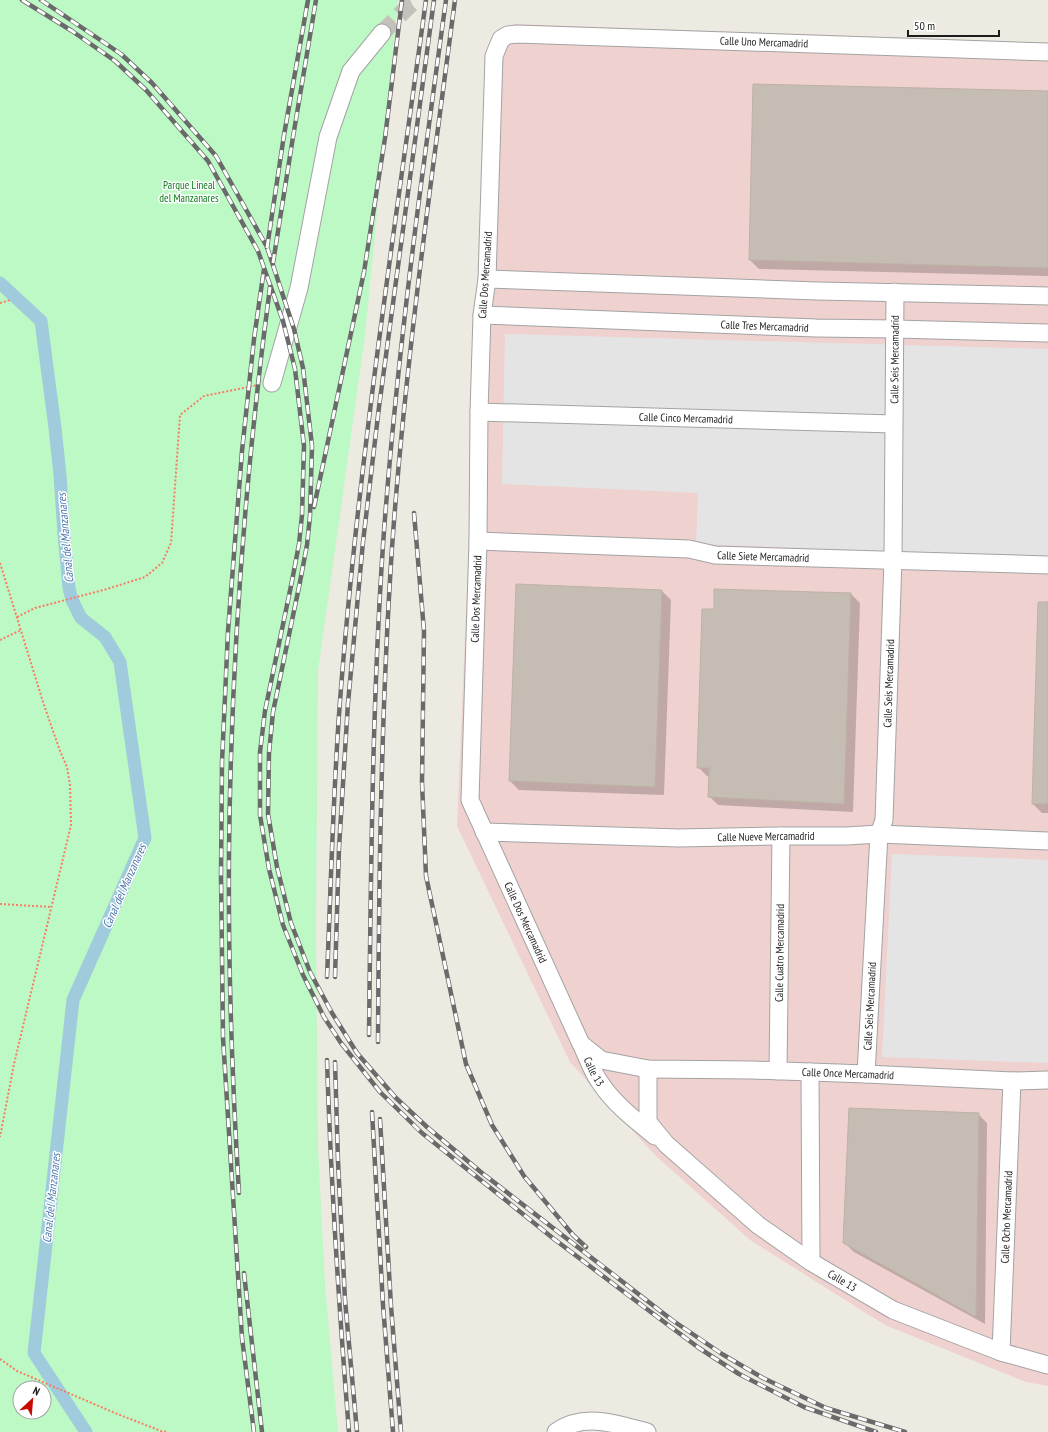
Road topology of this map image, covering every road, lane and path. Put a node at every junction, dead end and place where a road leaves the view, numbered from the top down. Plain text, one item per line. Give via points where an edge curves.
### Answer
1 (382, 33) tunnel mouth
2 (1048, 52) edge
3 (494, 56) joint
4 (487, 279) junction
5 (895, 292) junction
6 (1048, 296) edge
7 (10, 300) dead end
8 (0, 303) edge
9 (482, 315) junction
10 (895, 329) junction
11 (1048, 333) edge
12 (272, 383) joint
13 (479, 412) junction
14 (893, 424) junction
15 (478, 541) junction
16 (893, 560) junction
17 (0, 563) edge
18 (1048, 565) edge
19 (17, 617) junction
20 (21, 630) junction
21 (0, 640) edge
22 (484, 832) junction
23 (879, 834) junction
24 (781, 836) junction
25 (1048, 841) edge
26 (0, 904) edge
27 (51, 907) junction
28 (581, 1044) junction
29 (648, 1069) junction
30 (778, 1071) junction
31 (810, 1072) junction
32 (866, 1074) junction
33 (1048, 1080) edge
34 (1012, 1081) junction
35 (0, 1138) edge
36 (666, 1144) junction
37 (810, 1262) junction
38 (1001, 1352) junction
39 (0, 1359) edge
40 (1048, 1365) edge
41 (167, 1432) edge
42 (556, 1432) edge
43 (647, 1432) edge

1 - 12 lane via 351,71 328,137 298,288
2 - 3 lane, Calle Uno Mercamadrid via 517,34 501,39
3 - 4 lane, Calle Dos Mercamadrid
4 - 5 lane
4 - 9 lane, Calle Dos Mercamadrid
5 - 6 lane
5 - 10 lane, Calle Seis Mercamadrid
7 - 8 path
9 - 10 lane, Calle Tres Mercamadrid via 800,328
9 - 13 lane, Calle Dos Mercamadrid
10 - 11 lane, Calle Tres Mercamadrid
10 - 14 lane, Calle Seis Mercamadrid
12 - 19 path via 204,396 180,415 172,543 162,563 145,577 107,590 35,608
13 - 14 lane, Calle Cinco Mercamadrid
13 - 15 lane, Calle Dos Mercamadrid
14 - 16 lane, Calle Seis Mercamadrid
15 - 16 lane, Calle Siete Mercamadrid via 689,549 715,555
15 - 22 lane, Calle Dos Mercamadrid via 470,800
16 - 18 lane, Calle Siete Mercamadrid
16 - 23 lane, Calle Seis Mercamadrid via 884,820
17 - 19 path
19 - 20 path
20 - 21 path
20 - 27 path via 67,767 70,785 71,825
22 - 24 lane, Calle Nueve Mercamadrid via 679,838
22 - 28 lane, Calle Dos Mercamadrid
23 - 24 lane, Calle Nueve Mercamadrid
23 - 25 lane, Calle Nueve Mercamadrid
23 - 32 lane, Calle Seis Mercamadrid
24 - 30 lane, Calle Cuatro Mercamadrid
26 - 27 path
27 - 35 path via 14,1064
28 - 29 lane, Calle Dos Mercamadrid via 601,1060
28 - 36 lane, Calle 13 via 599,1081 611,1097 637,1122
29 - 30 lane, Calle Once Mercamadrid
29 - 36 lane, Calle 13 via 648,1122
30 - 31 lane, Calle Once Mercamadrid
31 - 32 lane, Calle Once Mercamadrid
31 - 37 lane
32 - 34 lane, Calle Once Mercamadrid
33 - 34 lane, Calle Once Mercamadrid
34 - 38 lane, Calle Ocho Mercamadrid
36 - 37 lane, Calle 13 via 758,1225
37 - 38 lane, Calle 13 via 894,1310
38 - 40 lane, Calle 13
39 - 41 path via 17,1371
42 - 43 lane via 565,1426 588,1421 606,1421

